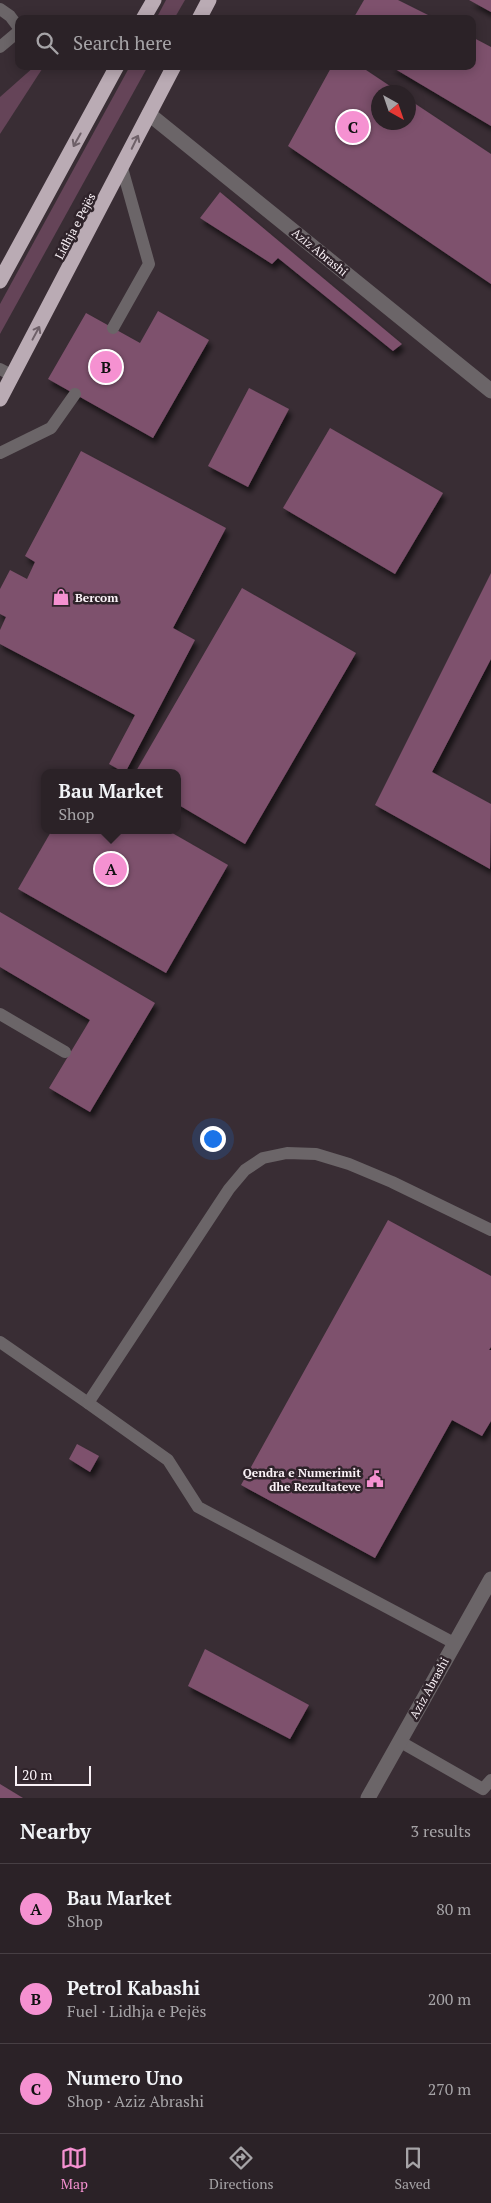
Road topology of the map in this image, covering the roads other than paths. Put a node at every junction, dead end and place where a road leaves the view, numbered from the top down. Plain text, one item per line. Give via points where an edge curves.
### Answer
1 (154, 0) edge
2 (209, 0) edge
3 (0, 9) edge
4 (145, 15) edge
5 (201, 15) edge
6 (15, 23) edge
7 (15, 33) edge
8 (0, 47) edge
9 (115, 70) edge
10 (172, 70) edge
11 (149, 114) junction
12 (122, 168) junction
13 (0, 281) edge
14 (113, 328) dead end
15 (6, 372) edge
16 (491, 391) edge
17 (74, 394) dead end
18 (0, 399) edge
19 (0, 453) edge
20 (0, 1014) edge
21 (66, 1052) dead end
22 (491, 1230) edge
23 (0, 1342) edge
24 (88, 1404) junction
25 (491, 1579) edge
26 (454, 1642) junction
27 (399, 1741) junction
28 (491, 1780) edge
29 (368, 1798) edge

1 - 4 highway
2 - 5 highway
3 - 6 lane
7 - 8 lane
9 -> 13 highway
10 - 11 highway, Lidhja e Pejës
12 -> 11 highway, Lidhja e Pejës
11 - 16 street, Aziz Abrashi
12 - 14 lane via 149,264
15 -> 12 highway, Lidhja e Pejës
15 - 18 highway, Lidhja e Pejës
17 - 19 lane via 51,428
20 - 21 lane
22 - 24 lane via 349,1164 316,1154 287,1153 263,1158 245,1170 229,1189
23 - 24 lane
24 - 26 lane via 168,1460 198,1506
25 - 26 street, Aziz Abrashi
26 - 27 street, Aziz Abrashi
27 - 28 lane via 484,1789
27 - 29 street, Aziz Abrashi

